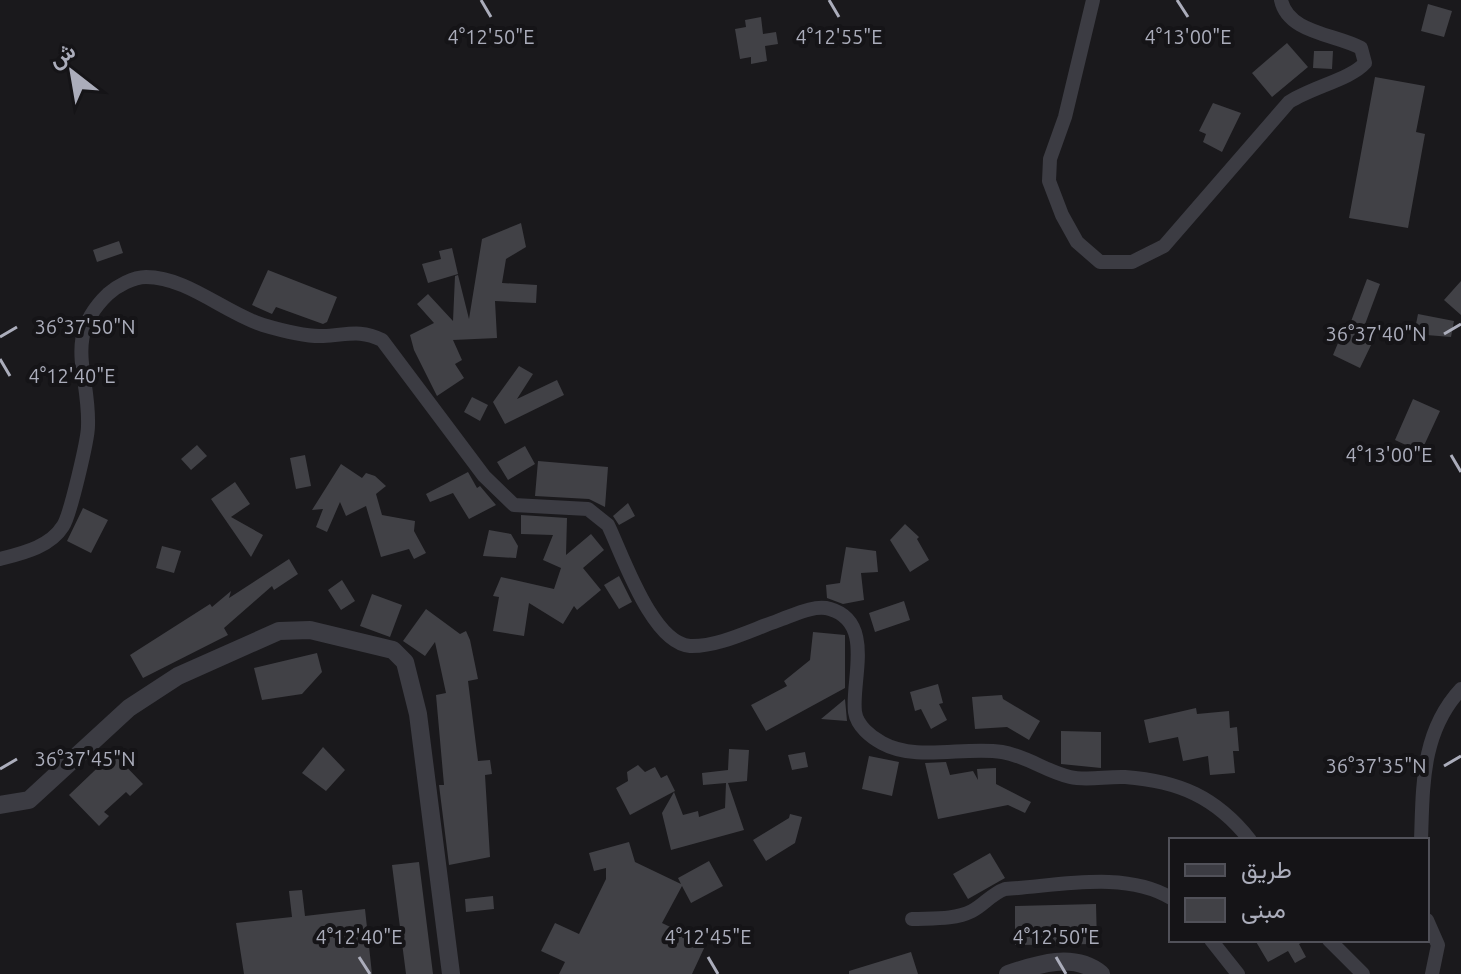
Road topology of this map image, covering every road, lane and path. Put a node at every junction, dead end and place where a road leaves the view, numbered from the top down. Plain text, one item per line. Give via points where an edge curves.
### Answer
1 (1093, 0) edge
2 (1281, 0) edge
3 (0, 559) edge
4 (1461, 689) edge
5 (0, 805) edge
6 (1248, 838) edge
7 (1421, 838) edge
8 (1169, 897) edge
9 (912, 919) dead end
10 (1429, 925) edge
11 (1213, 942) edge
12 (1331, 942) edge
13 (451, 974) edge
14 (1008, 974) edge
15 (1101, 974) edge
16 (1238, 974) edge
17 (1363, 974) edge
18 (1432, 974) edge

1 - 2 street via 1050,159 1049,181 1077,242 1100,262 1132,262 1164,246 1289,102 1311,88 1354,75 1365,63 1361,48 1299,25 1283,10
3 - 6 street via 29,552 64,525 89,427 79,358 83,332 96,306 116,286 144,277 174,282 265,326 320,336 363,331 382,340 484,476 514,505 588,509 599,515 668,638 688,646 711,643 811,610 829,609 855,634 855,714 865,731 884,744 906,750 1002,752 1071,777 1163,783 1202,795
4 - 7 street via 1437,727 1423,764
5 - 13 street via 29,800 129,708 178,676 279,631 310,630 393,650 405,662 418,714
8 - 9 street via 1152,886 1130,882 1005,889 960,916
10 - 18 street via 1438,945
11 - 16 street
12 - 17 street
14 - 15 street via 1038,964 1075,961

